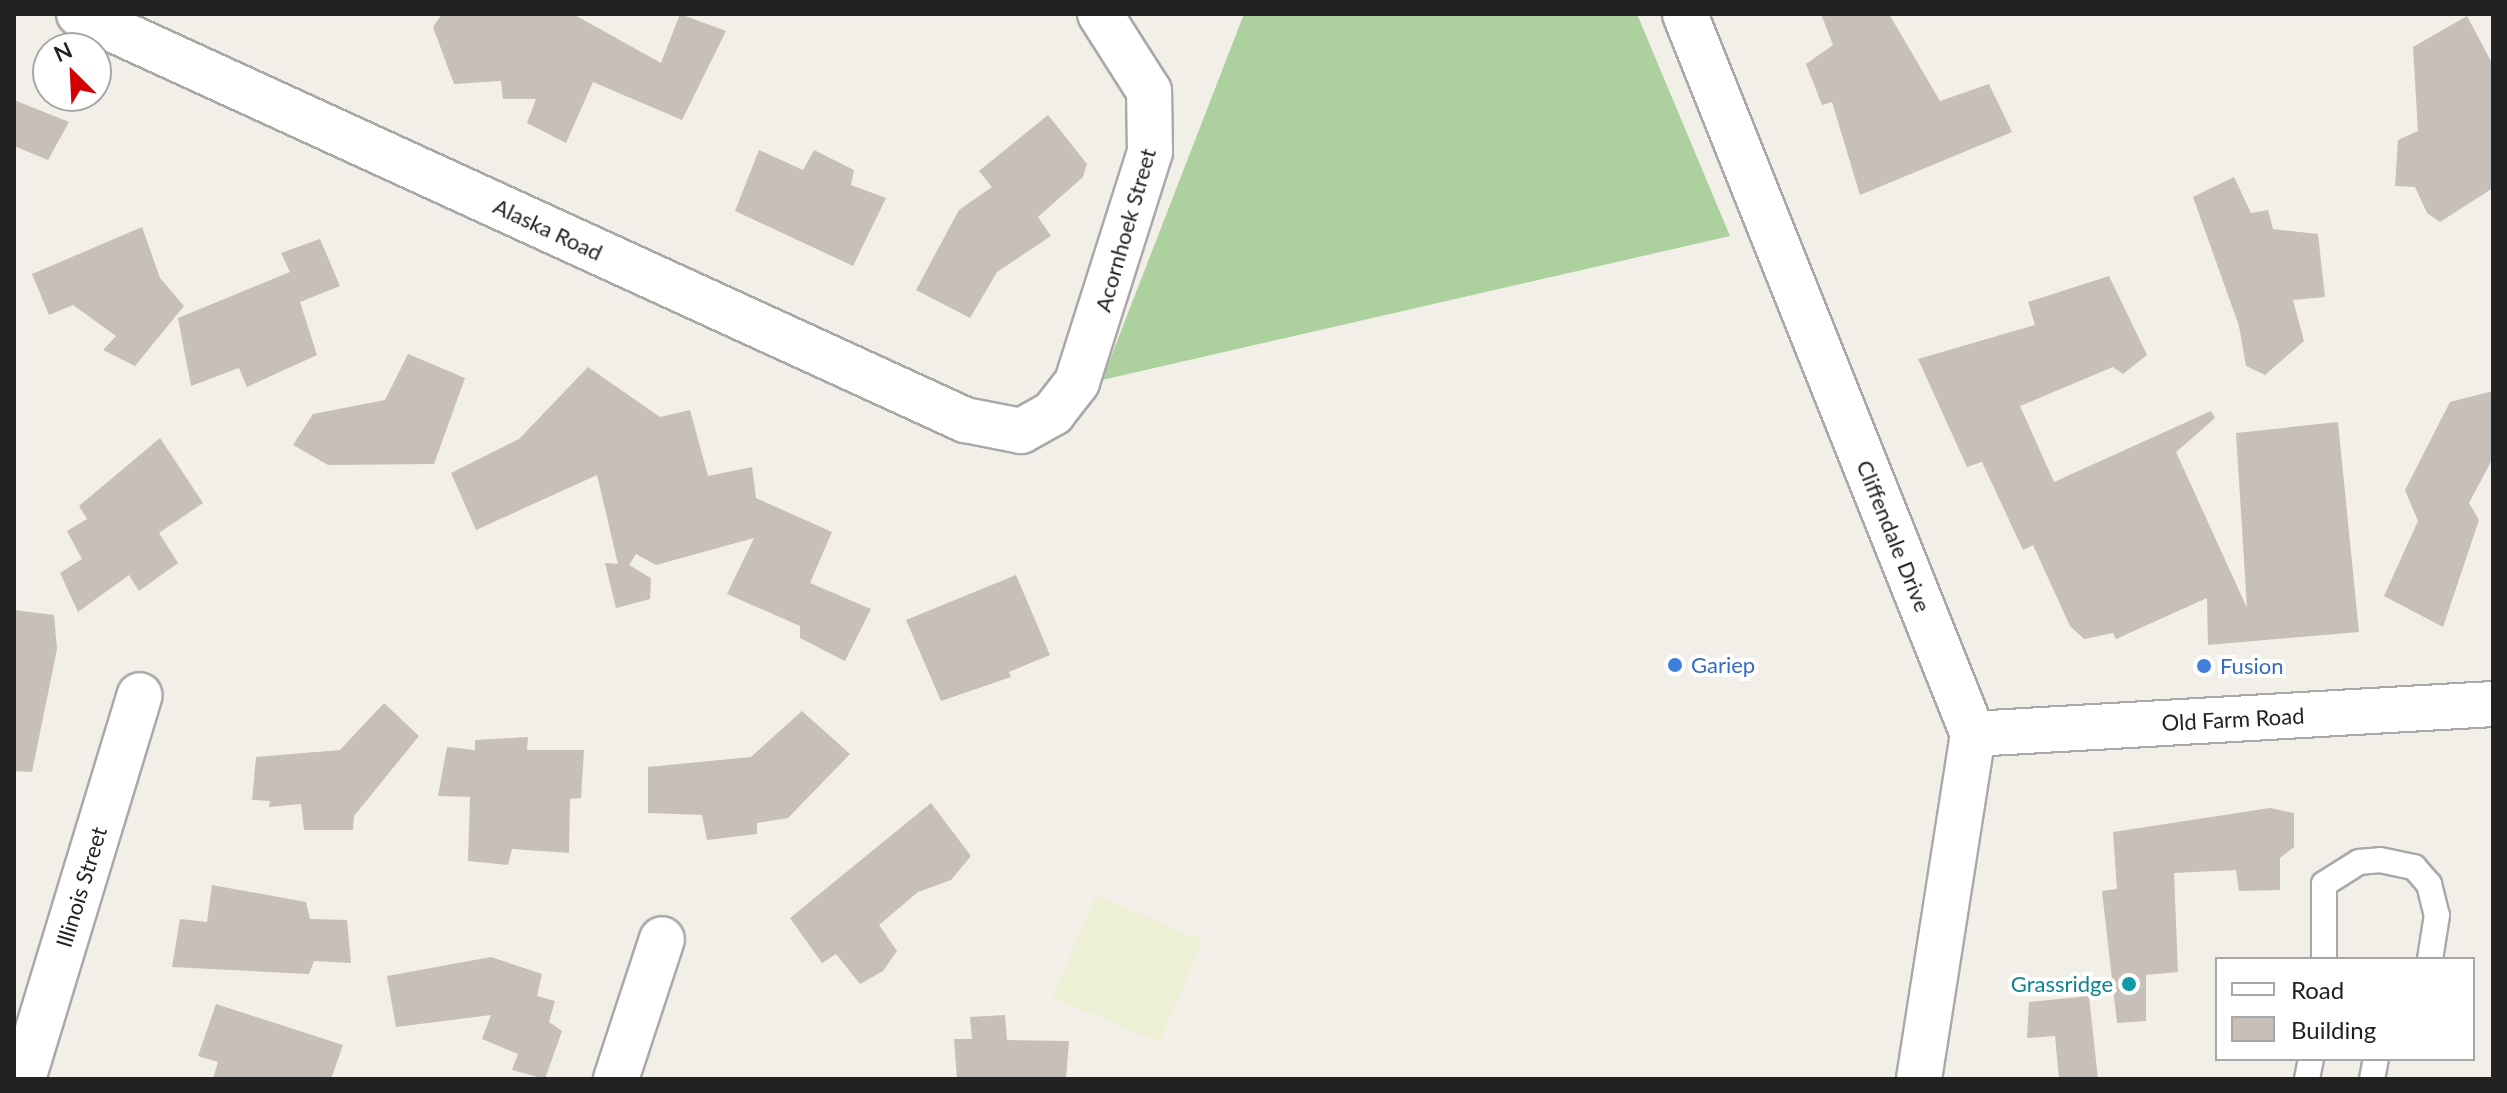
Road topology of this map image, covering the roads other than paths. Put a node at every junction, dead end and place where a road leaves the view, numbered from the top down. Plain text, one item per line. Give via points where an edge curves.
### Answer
1 (79, 14) edge
2 (1100, 14) edge
3 (1685, 14) edge
4 (1021, 431) joint
5 (140, 695) dead end
6 (2493, 704) edge
7 (1973, 734) junction
8 (662, 939) dead end
9 (2324, 957) edge
10 (2430, 957) edge
11 (23, 1079) edge
12 (616, 1079) edge
13 (1919, 1079) edge

1 - 4 street, Alaska Road via 965,420
2 - 4 street, Acornhoek Street via 1149,91 1150,152 1077,382 1046,419
3 - 7 street, Cliffendale Drive
5 - 11 street, Illinois Street
6 - 7 street, Old Farm Road
7 - 13 street
8 - 12 street
9 - 10 lane via 2324,884 2359,862 2380,860 2414,867 2429,884 2437,915

